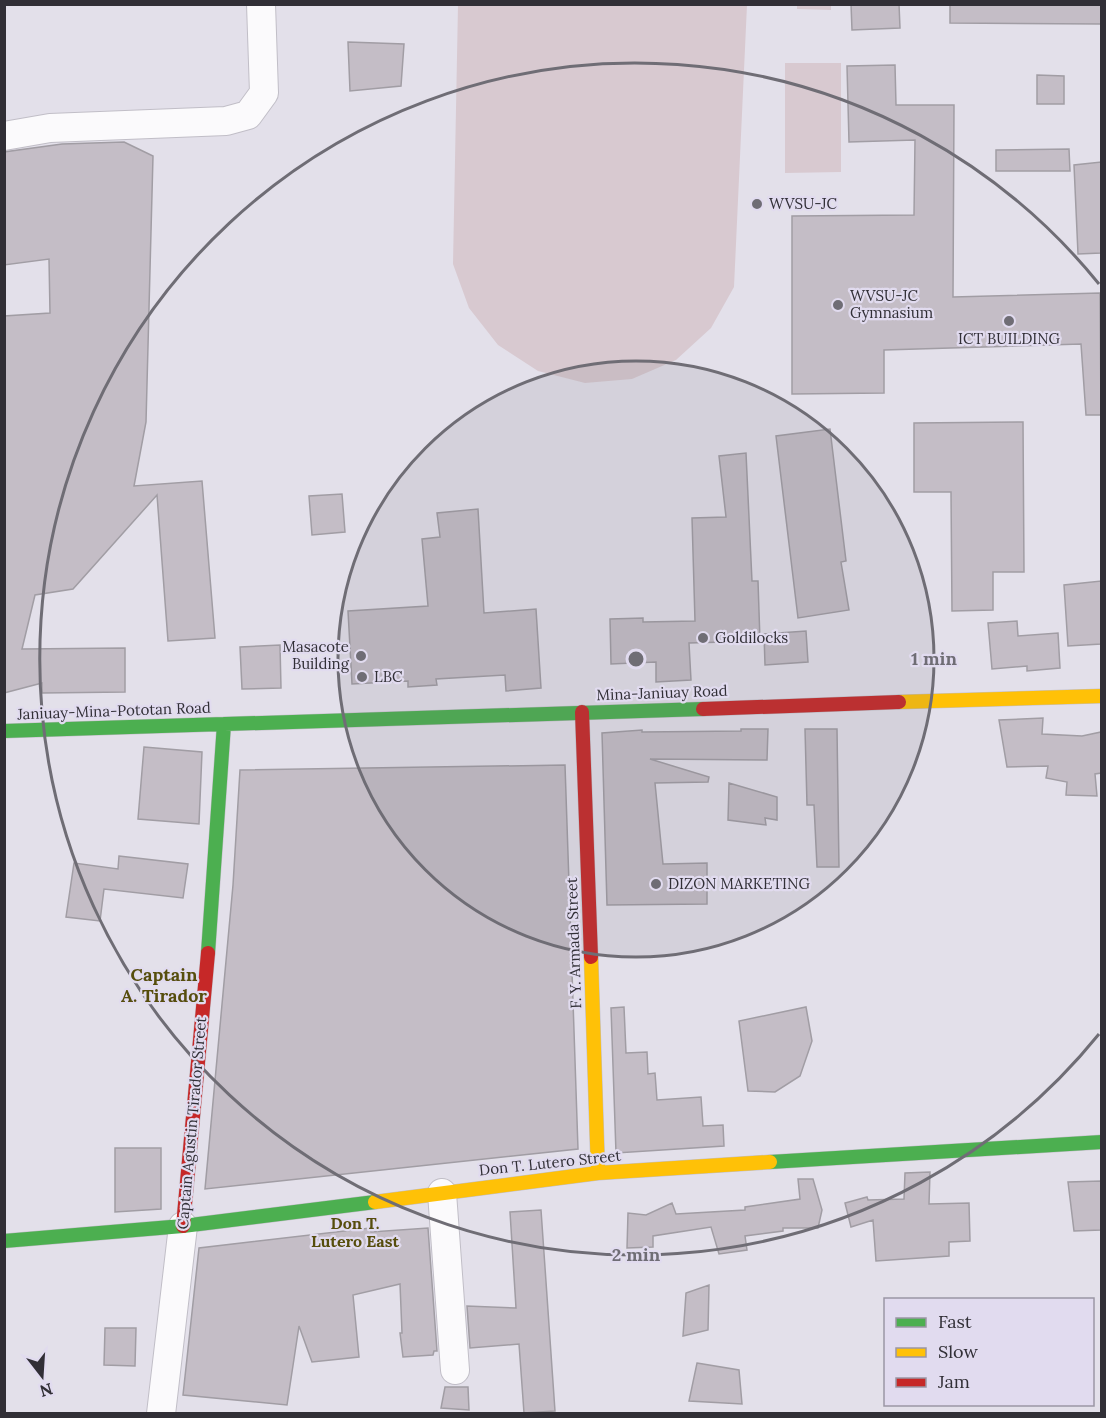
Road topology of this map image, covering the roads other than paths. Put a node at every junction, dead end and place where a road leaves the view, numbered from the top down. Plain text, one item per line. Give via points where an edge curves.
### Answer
1 (261, 4) edge
2 (4, 136) edge
3 (1101, 696) edge
4 (582, 712) junction
5 (224, 724) junction
6 (4, 731) edge
7 (1101, 1142) edge
8 (598, 1173) junction
9 (442, 1193) junction
10 (183, 1226) junction
11 (4, 1241) edge
12 (455, 1371) dead end
13 (161, 1413) edge

1 - 2 street via 264,93 248,115 226,121 50,128
3 - 4 main road, Mina-Janiuay Road
4 - 5 main road, Mina-Janiuay Road
4 - 8 main road, F. Y. Armada Street
5 - 6 main road, Janiuay-Mina-Pototan Road
5 - 10 main road, Captain Agustin Tirador Street
7 - 8 main road, Don T. Lutero Street
8 - 9 main road, Don T. Lutero Street
9 - 10 main road, Don T. Lutero Street
9 - 12 street
10 - 11 main road, Don T. Lutero Street
10 - 13 street, Captain Agustin Tirador Street

